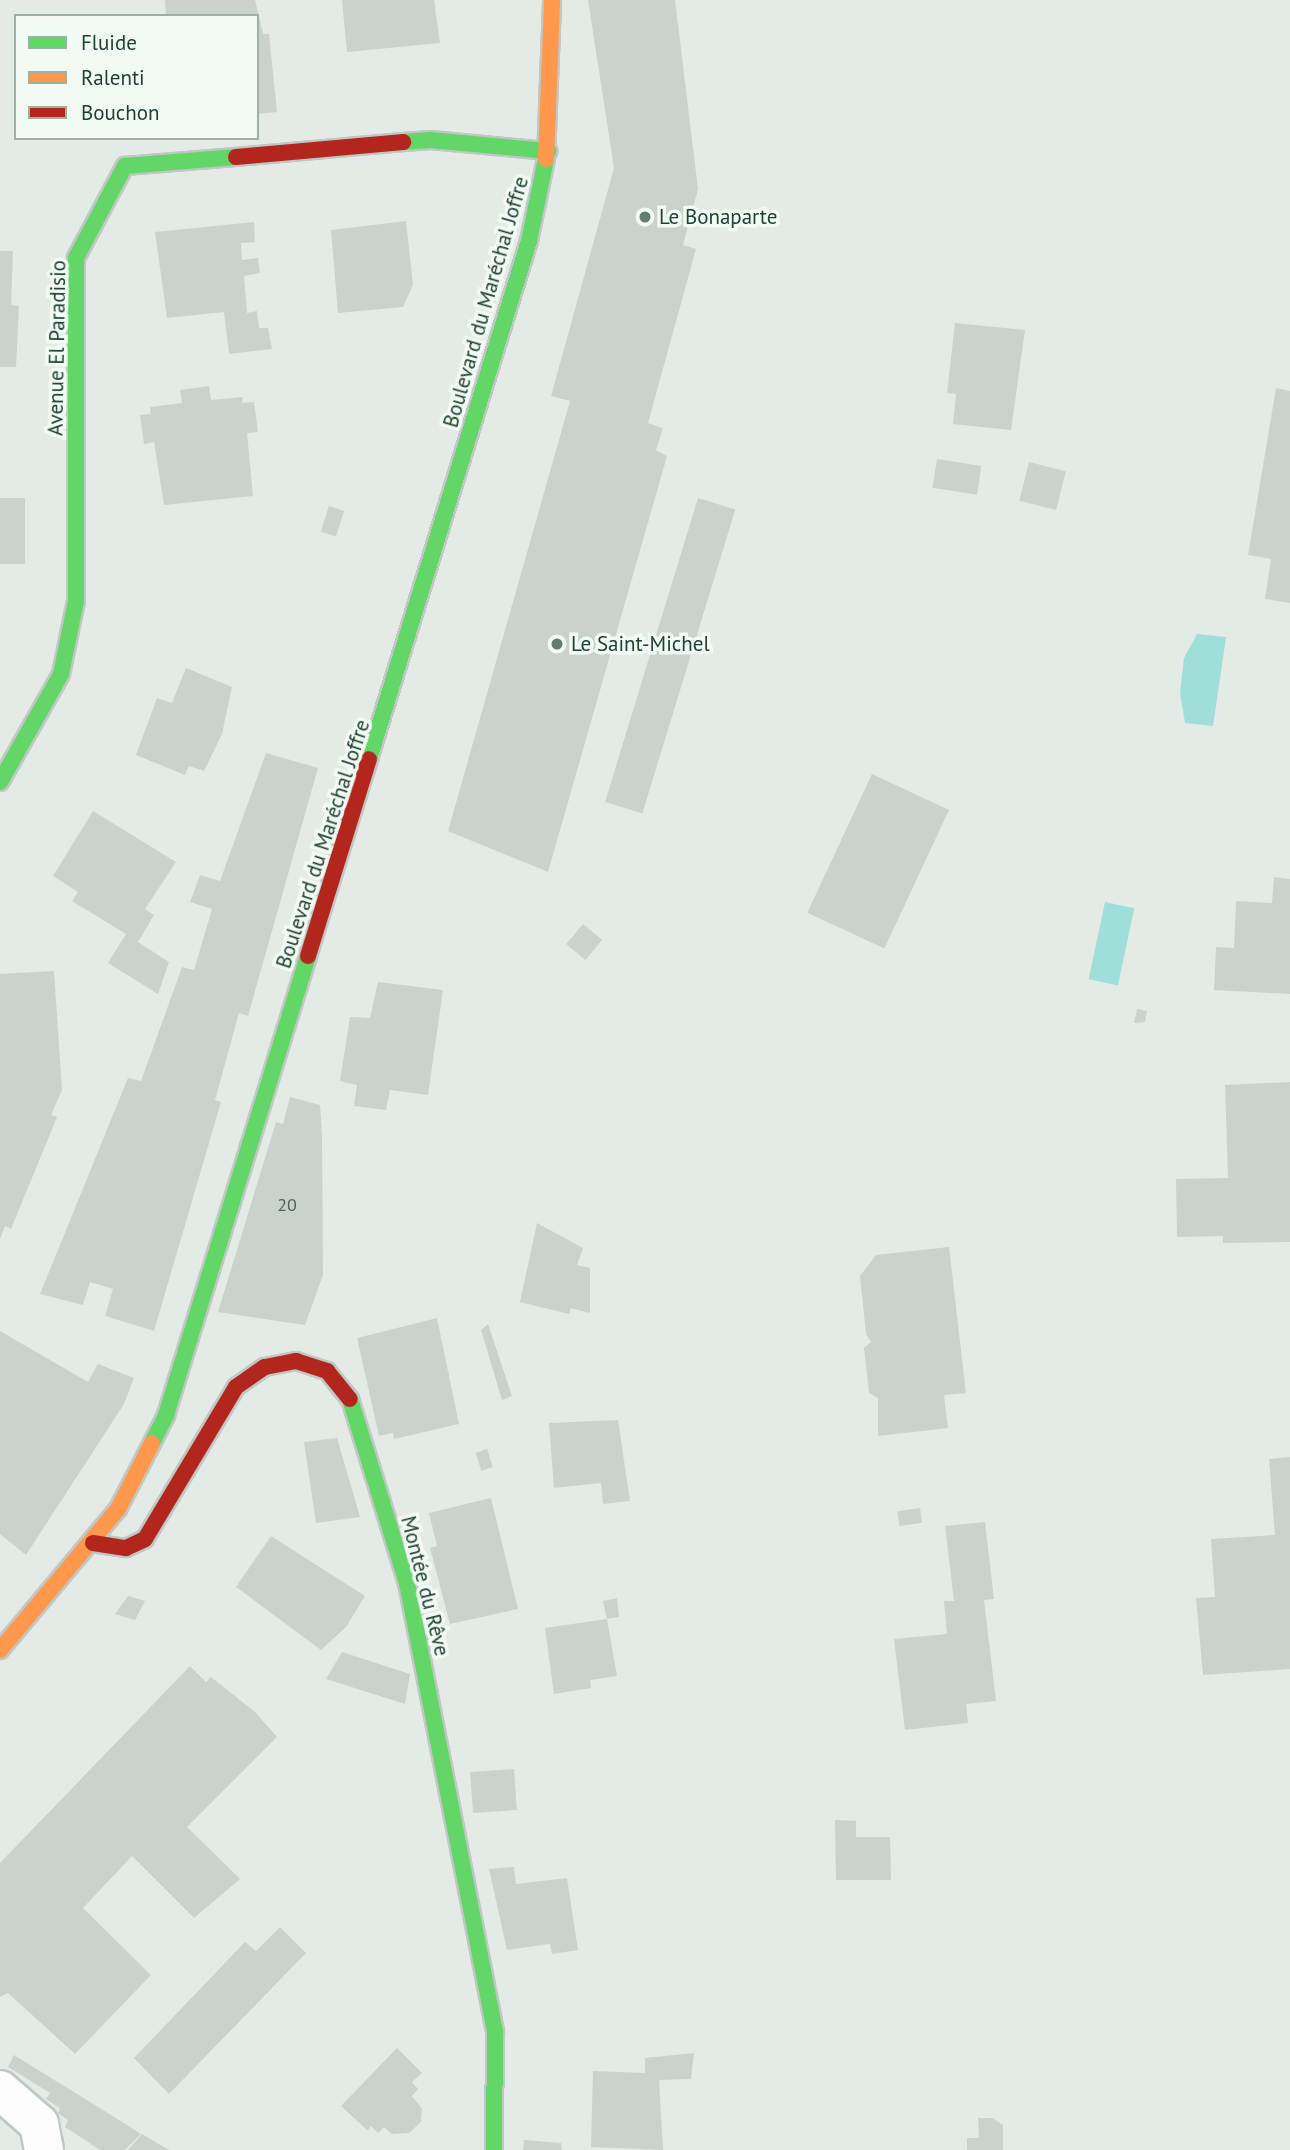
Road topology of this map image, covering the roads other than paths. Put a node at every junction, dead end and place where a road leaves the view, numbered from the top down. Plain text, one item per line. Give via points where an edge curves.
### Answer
1 (552, 0) edge
2 (548, 151) junction
3 (0, 782) edge
4 (93, 1543) junction
5 (0, 1650) edge
6 (0, 2090) edge
7 (44, 2150) edge
8 (494, 2150) edge

1 - 2 street, Boulevard du Maréchal Joffre
2 - 3 street, Avenue El Paradisio via 431,140 125,166 76,258 76,601 61,674
2 - 4 street, Boulevard du Maréchal Joffre via 529,242 414,623 166,1415 118,1509
4 - 5 street, Boulevard du Maréchal Joffre
4 - 8 street, Montée du Rêve via 126,1548 145,1539 236,1387 265,1367 296,1361 327,1371 349,1395 407,1583 495,2031
6 - 7 street via 39,2124

